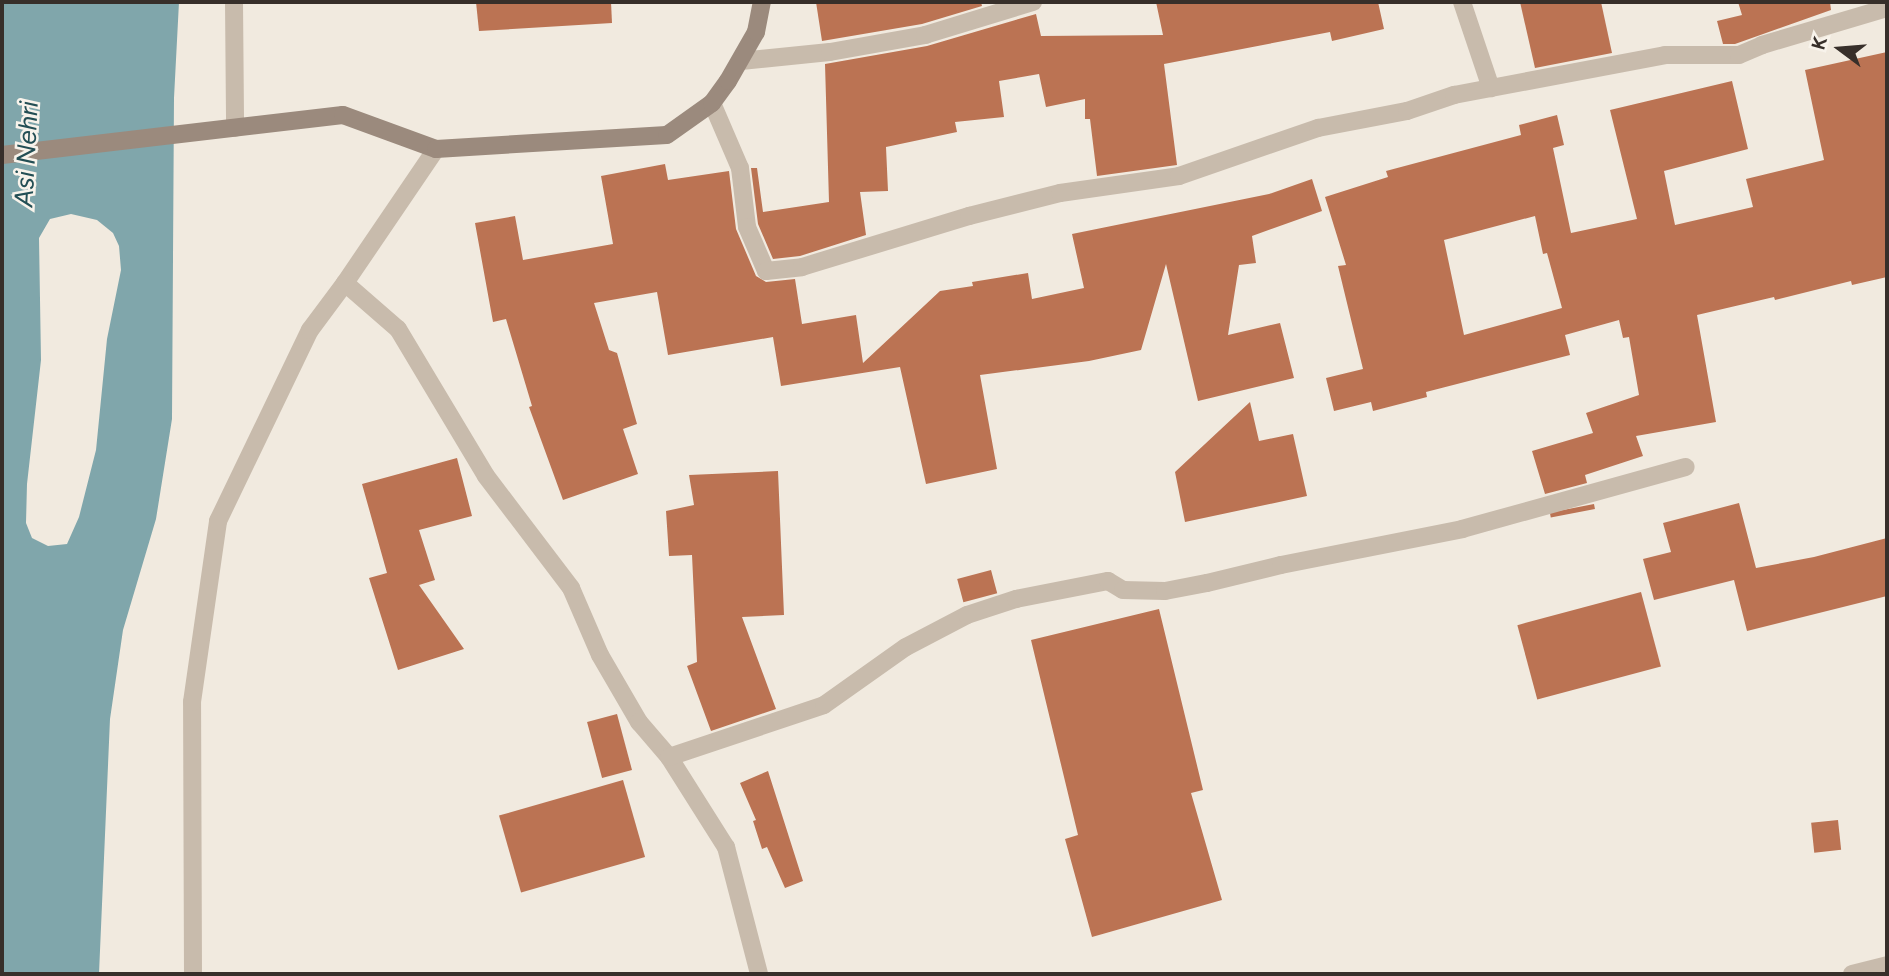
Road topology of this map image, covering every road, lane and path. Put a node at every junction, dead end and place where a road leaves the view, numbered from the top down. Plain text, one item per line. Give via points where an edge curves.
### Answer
1 (234, 2) edge
2 (762, 2) edge
3 (1033, 2) edge
4 (1462, 2) edge
5 (1887, 8) edge
6 (741, 61) junction
7 (1491, 88) junction
8 (712, 103) junction
9 (234, 128) junction
10 (436, 149) junction
11 (2, 155) edge
12 (345, 283) junction
13 (1686, 467) dead end
14 (669, 757) junction
15 (1887, 965) edge
16 (193, 974) edge
17 (758, 974) edge
18 (1852, 974) edge

1 - 9 street
2 - 6 main road via 757,32
3 - 6 street via 925,35 830,52
4 - 7 street
5 - 7 street via 1739,55 1665,55
6 - 8 main road
7 - 8 street via 1318,128 1179,176 1060,193 802,267 766,271 747,227 740,168
8 - 10 main road via 667,135
9 - 10 main road via 343,115
9 - 11 main road
10 - 12 street
12 - 14 street via 398,329 486,476 571,588 606,666 639,722
12 - 16 street via 310,330 218,521 192,702
13 - 14 street via 1461,529 1207,583 1166,591 1123,590 1108,581 1016,599 967,615 906,647 824,705
14 - 17 street via 726,847
15 - 18 street

